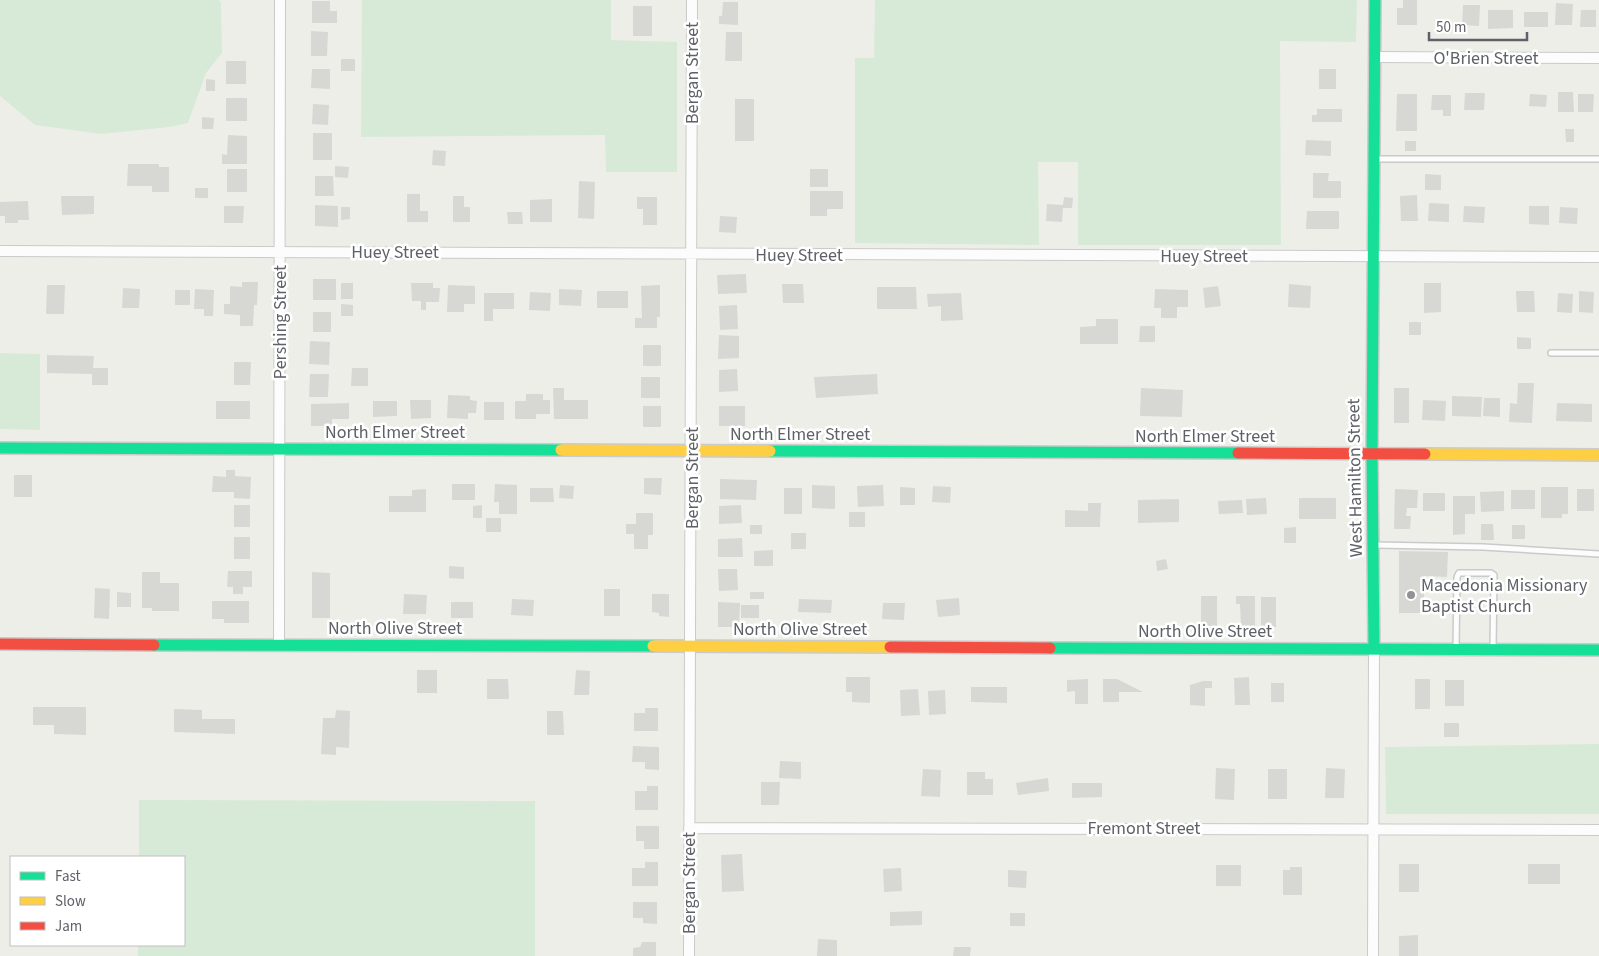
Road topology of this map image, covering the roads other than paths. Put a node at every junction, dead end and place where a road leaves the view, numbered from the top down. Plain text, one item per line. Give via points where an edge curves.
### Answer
1 (280, 0) edge
2 (692, 0) edge
3 (1375, 0) edge
4 (1374, 57) junction
5 (1599, 58) edge
6 (1373, 159) junction
7 (1599, 159) edge
8 (0, 251) edge
9 (280, 251) junction
10 (692, 255) junction
11 (1372, 257) junction
12 (1599, 258) edge
13 (1551, 353) dead end
14 (1599, 353) edge
15 (0, 448) edge
16 (280, 449) junction
17 (692, 451) junction
18 (1372, 454) junction
19 (1599, 455) edge
20 (1374, 545) junction
21 (1599, 554) edge
22 (0, 644) edge
23 (279, 644) junction
24 (690, 646) junction
25 (1374, 649) junction
26 (1456, 649) junction
27 (1493, 650) junction
28 (1599, 650) edge
29 (689, 828) junction
30 (1373, 829) junction
31 (1599, 830) edge
32 (689, 956) edge
33 (1372, 956) edge

1 - 9 street, Pershing Street
2 - 10 street, Bergan Street
3 - 4 street, West Hamilton Street
4 - 5 street, O'Brien Street
4 - 6 street, West Hamilton Street
6 - 7 lane
6 - 11 street, West Hamilton Street
8 - 9 street, Huey Street
9 - 10 street, Huey Street
9 - 16 street, Pershing Street
10 - 11 street, Huey Street
10 - 17 street, Bergan Street
11 - 12 street, Huey Street
11 - 18 street, West Hamilton Street
13 - 14 lane
15 - 16 street, North Elmer Street
16 - 17 street, North Elmer Street
16 - 23 street, Pershing Street
17 - 18 street, North Elmer Street
17 - 24 street, Bergan Street
18 - 19 street, North Elmer Street
18 - 20 street, West Hamilton Street
20 - 21 lane via 1483,546
20 - 25 street, West Hamilton Street
22 - 23 street, North Olive Street
23 - 24 street, North Olive Street
24 - 25 street, North Olive Street
24 - 29 street, Bergan Street
25 - 26 street, North Olive Street
25 - 30 street, West Hamilton Street
26 - 27 street, North Olive Street
26 - 27 lane via 1457,577 1459,573 1491,573 1494,575
27 - 28 street, North Olive Street
29 - 30 street, Fremont Street
29 - 32 street, Bergan Street
30 - 31 street, Fremont Street
30 - 33 street, West Hamilton Street

